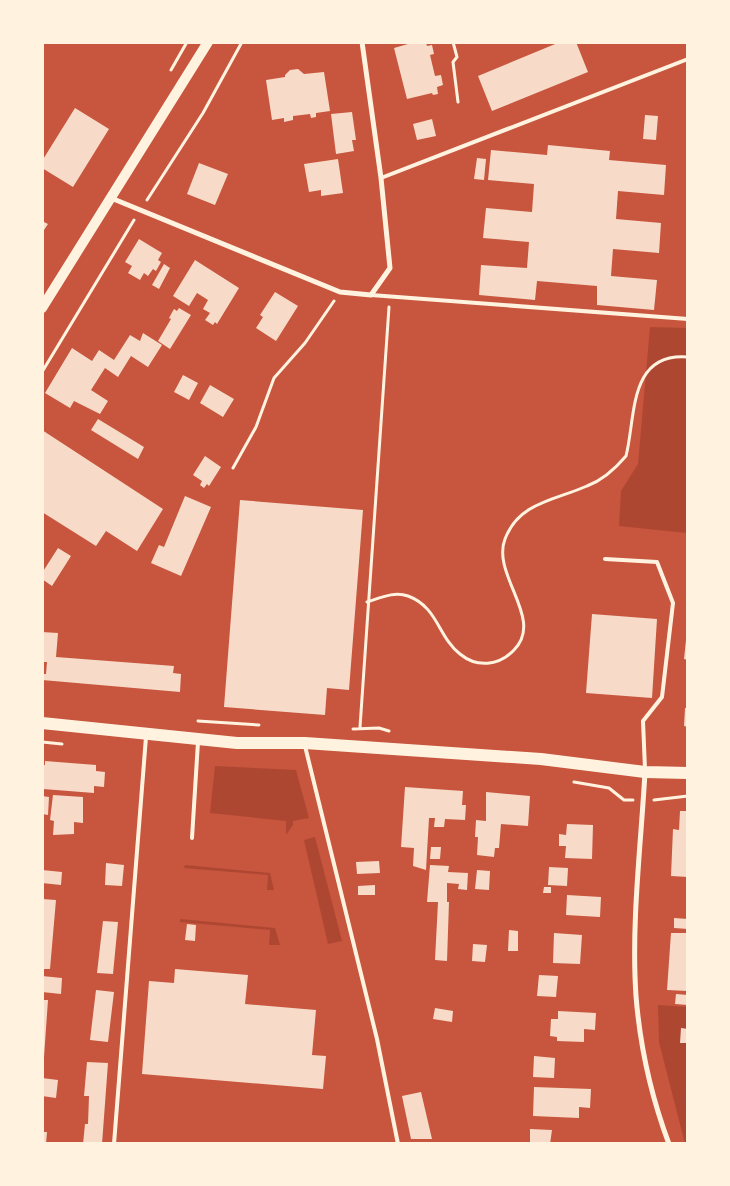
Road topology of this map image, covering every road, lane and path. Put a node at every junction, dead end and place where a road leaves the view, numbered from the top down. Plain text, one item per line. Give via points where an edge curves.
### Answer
1 (208, 42) edge
2 (362, 42) edge
3 (453, 42) edge
4 (688, 59) edge
5 (458, 102) dead end
6 (381, 178) junction
7 (110, 198) junction
8 (340, 292) junction
9 (371, 295) junction
10 (389, 298) junction
11 (42, 308) edge
12 (688, 319) edge
13 (688, 357) edge
14 (233, 468) dead end
15 (605, 559) dead end
16 (367, 602) junction
17 (42, 724) edge
18 (360, 727) dead end
19 (146, 732) junction
20 (198, 740) junction
21 (42, 742) edge
22 (305, 743) junction
23 (70, 744) dead end
24 (645, 772) junction
25 (688, 773) edge
26 (572, 781) dead end
27 (688, 796) edge
28 (644, 800) junction
29 (192, 838) dead end
30 (114, 1144) edge
31 (398, 1144) edge
32 (669, 1144) edge

1 - 7 main road
2 - 6 street
3 - 5 path via 457,57 453,62
4 - 6 lane
6 - 9 street via 390,268
7 - 8 street
7 - 11 main road
8 - 9 street
8 - 14 path via 306,343 274,378 256,427
9 - 10 lane
10 - 12 lane
10 - 16 path
13 - 16 path via 664,360 639,382 628,450 619,465 588,486 529,508 512,527 502,550 503,564 520,608 524,629 516,649 506,657 484,664 459,654 422,603 406,595 393,594
15 - 24 lane via 657,562 673,603 662,697 643,721
16 - 18 path
17 - 19 main road
19 - 20 main road
19 - 30 lane
20 - 22 main road
20 - 29 lane
21 - 23 path
22 - 24 main road via 541,760
22 - 31 lane via 377,1039
24 - 25 main road
24 - 28 street
26 - 28 path via 609,788 624,800
27 - 28 path
28 - 32 street via 636,995 643,1054 658,1116

